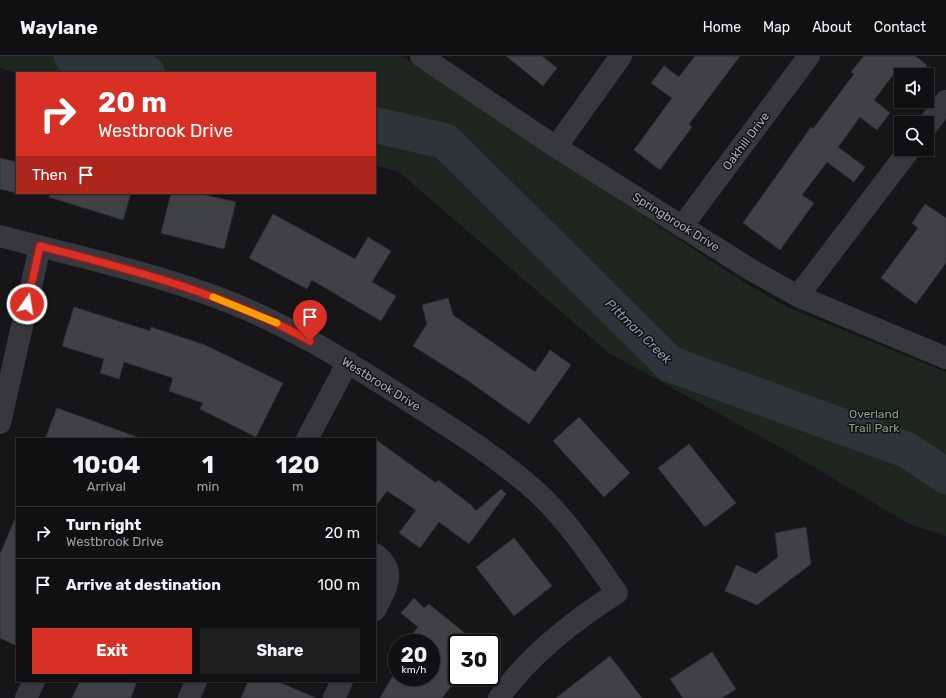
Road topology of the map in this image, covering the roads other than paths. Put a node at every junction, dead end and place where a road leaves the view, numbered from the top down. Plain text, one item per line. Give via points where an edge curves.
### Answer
1 (621, 56) edge
2 (809, 56) edge
3 (436, 60) edge
4 (946, 101) edge
5 (934, 117) edge
6 (556, 147) junction
7 (905, 156) edge
8 (683, 225) junction
9 (0, 236) edge
10 (40, 246) junction
11 (798, 296) junction
12 (945, 356) edge
13 (348, 362) junction
14 (0, 423) edge
15 (308, 438) edge
16 (376, 555) edge
17 (376, 608) edge
18 (34, 682) edge
19 (196, 682) edge
20 (342, 682) edge
21 (26, 698) edge
22 (190, 698) edge
23 (334, 698) edge
24 (499, 698) edge

1 - 6 street
2 - 8 street, Oakhill Drive
3 - 6 street, Springbrook Drive
4 - 5 street
6 - 8 street, Springbrook Drive
7 - 11 street
8 - 11 street, Springbrook Drive via 753,271
9 - 10 street, Westbrook Drive
10 - 13 street, Westbrook Drive via 203,292 284,326
10 - 14 street
11 - 12 street, Springbrook Drive
13 - 15 street
13 - 24 street, Westbrook Drive via 491,454 541,496 584,545 617,593 549,643 508,685
16 - 17 street via 388,568 389,581
18 - 21 street
19 - 22 street
20 - 23 street

